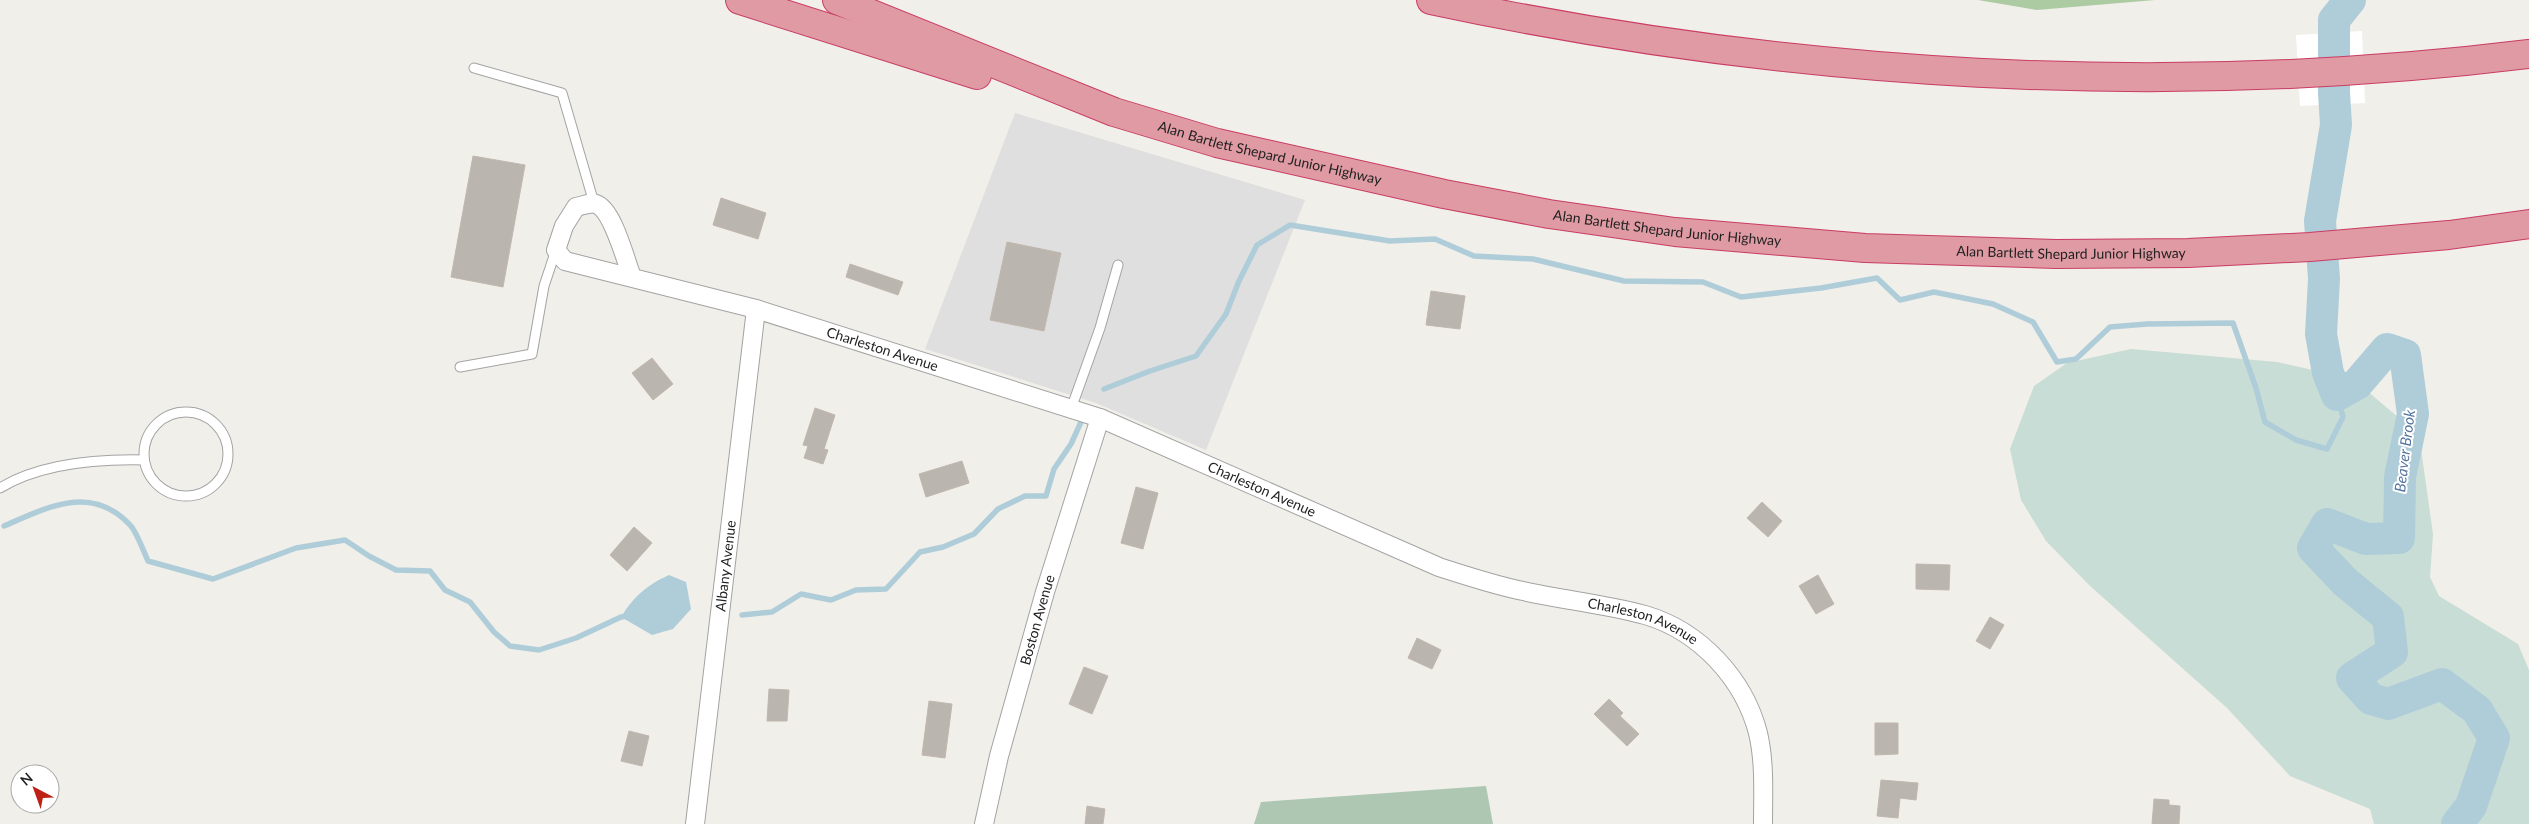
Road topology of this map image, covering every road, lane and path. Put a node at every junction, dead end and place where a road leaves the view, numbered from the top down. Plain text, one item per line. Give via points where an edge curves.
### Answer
1 (740, 0) edge
2 (837, 0) edge
3 (1430, 0) edge
4 (2529, 54) edge
5 (474, 68) dead end
6 (1114, 112) junction
7 (594, 203) junction
8 (2529, 224) edge
9 (556, 250) junction
10 (1118, 265) dead end
11 (632, 276) junction
12 (756, 309) junction
13 (460, 367) dead end
14 (1071, 409) junction
15 (1100, 418) junction
16 (144, 460) junction
17 (0, 488) edge
18 (695, 824) edge
19 (984, 824) edge
20 (1763, 824) edge

1 - 6 highway via 1015,87
2 - 6 highway, Alan Bartlett Shepard Junior Highway
3 - 4 highway via 1619,36 1884,67 2081,76 2298,73
5 - 7 lane via 562,93
6 - 8 highway, Alan Bartlett Shepard Junior Highway via 1217,143 1549,214 1675,232 1865,248 2188,254 2449,236
7 - 9 street via 576,207 564,226
7 - 11 street via 604,208 610,219
9 - 11 street, Charleston Avenue via 565,261
9 - 13 lane via 544,286 532,354
10 - 14 lane
11 - 12 street, Charleston Avenue
12 - 14 street, Charleston Avenue
12 - 18 street, Albany Avenue
14 - 15 street, Charleston Avenue
15 - 19 street, Boston Avenue via 1045,592 999,756
15 - 20 street, Charleston Avenue via 1440,567 1521,591 1646,616 1685,633 1718,660 1742,694 1758,733 1763,776
16 - 16 lane via 144,446 149,433 170,415 183,412 196,413 219,428 228,454 219,480 196,495 175,494 157,484 148,473
16 - 17 lane via 120,459 59,468 25,476

